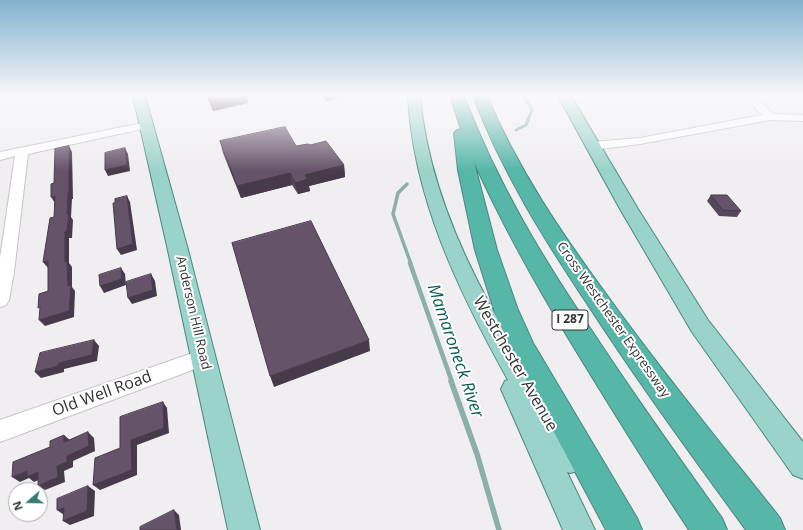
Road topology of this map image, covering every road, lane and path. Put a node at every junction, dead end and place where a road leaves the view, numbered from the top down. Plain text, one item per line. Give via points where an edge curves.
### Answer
1 (146, 121) edge
2 (416, 121) edge
3 (461, 121) edge
4 (467, 121) edge
5 (490, 121) edge
6 (578, 121) edge
7 (750, 121) edge
8 (147, 125) junction
9 (592, 146) junction
10 (22, 151) junction
11 (0, 156) edge
12 (656, 253) junction
13 (0, 300) edge
14 (484, 314) junction
15 (204, 357) junction
16 (0, 431) edge
17 (803, 444) edge
18 (718, 465) junction
19 (803, 465) edge
20 (244, 530) edge
21 (579, 530) edge
22 (618, 530) edge
23 (625, 530) edge
24 (710, 530) edge
25 (768, 530) edge
26 (775, 530) edge

1 - 8 main road, Anderson Hill Road
2 - 14 main road, Westchester Avenue via 423,165 444,228
3 - 23 highway via 468,170 486,250 506,310 523,349
4 - 24 highway, I 287 via 484,164 543,275 621,399
5 - 18 highway, Cross Westchester Expressway / I 287 via 507,156 556,239 629,346
6 - 9 main road
7 - 9 street via 640,141
8 - 10 street
8 - 15 main road, Anderson Hill Road
9 - 12 main road
10 - 11 street
10 - 13 street
12 - 17 main road via 732,356
12 - 19 main road via 700,326
14 - 21 main road via 522,408
14 - 22 main road, Westchester Avenue via 540,412
15 - 16 street, Old Well Road
15 - 20 main road, Anderson Hill Road
18 - 25 highway, Cross Westchester Expressway / I 287
18 - 26 highway

